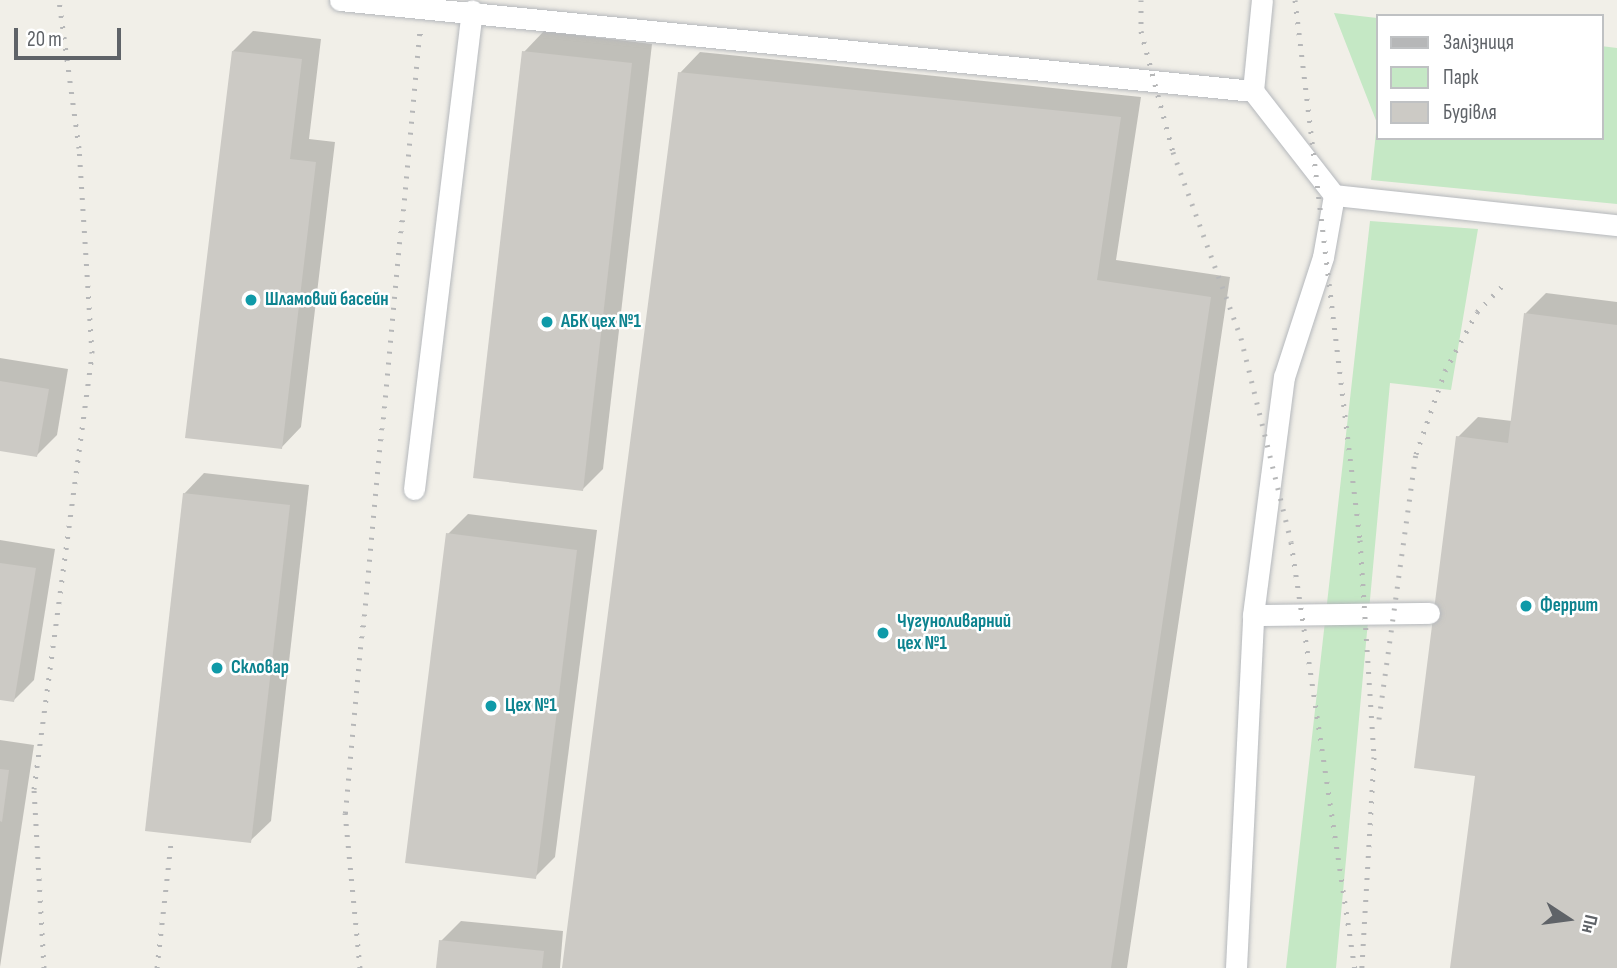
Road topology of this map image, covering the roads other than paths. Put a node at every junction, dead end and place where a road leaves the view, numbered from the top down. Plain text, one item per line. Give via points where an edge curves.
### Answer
1 (340, 0) edge
2 (1262, 0) edge
3 (472, 10) junction
4 (1253, 91) junction
5 (1334, 195) junction
6 (1617, 225) edge
7 (414, 489) dead end
8 (1429, 613) dead end
9 (1253, 615) junction
10 (1236, 968) edge

1 - 3 lane
2 - 4 lane
3 - 4 lane via 677,37
3 - 7 lane
4 - 5 lane
5 - 6 lane
5 - 9 lane via 1323,257 1284,377
8 - 9 lane
9 - 10 lane

